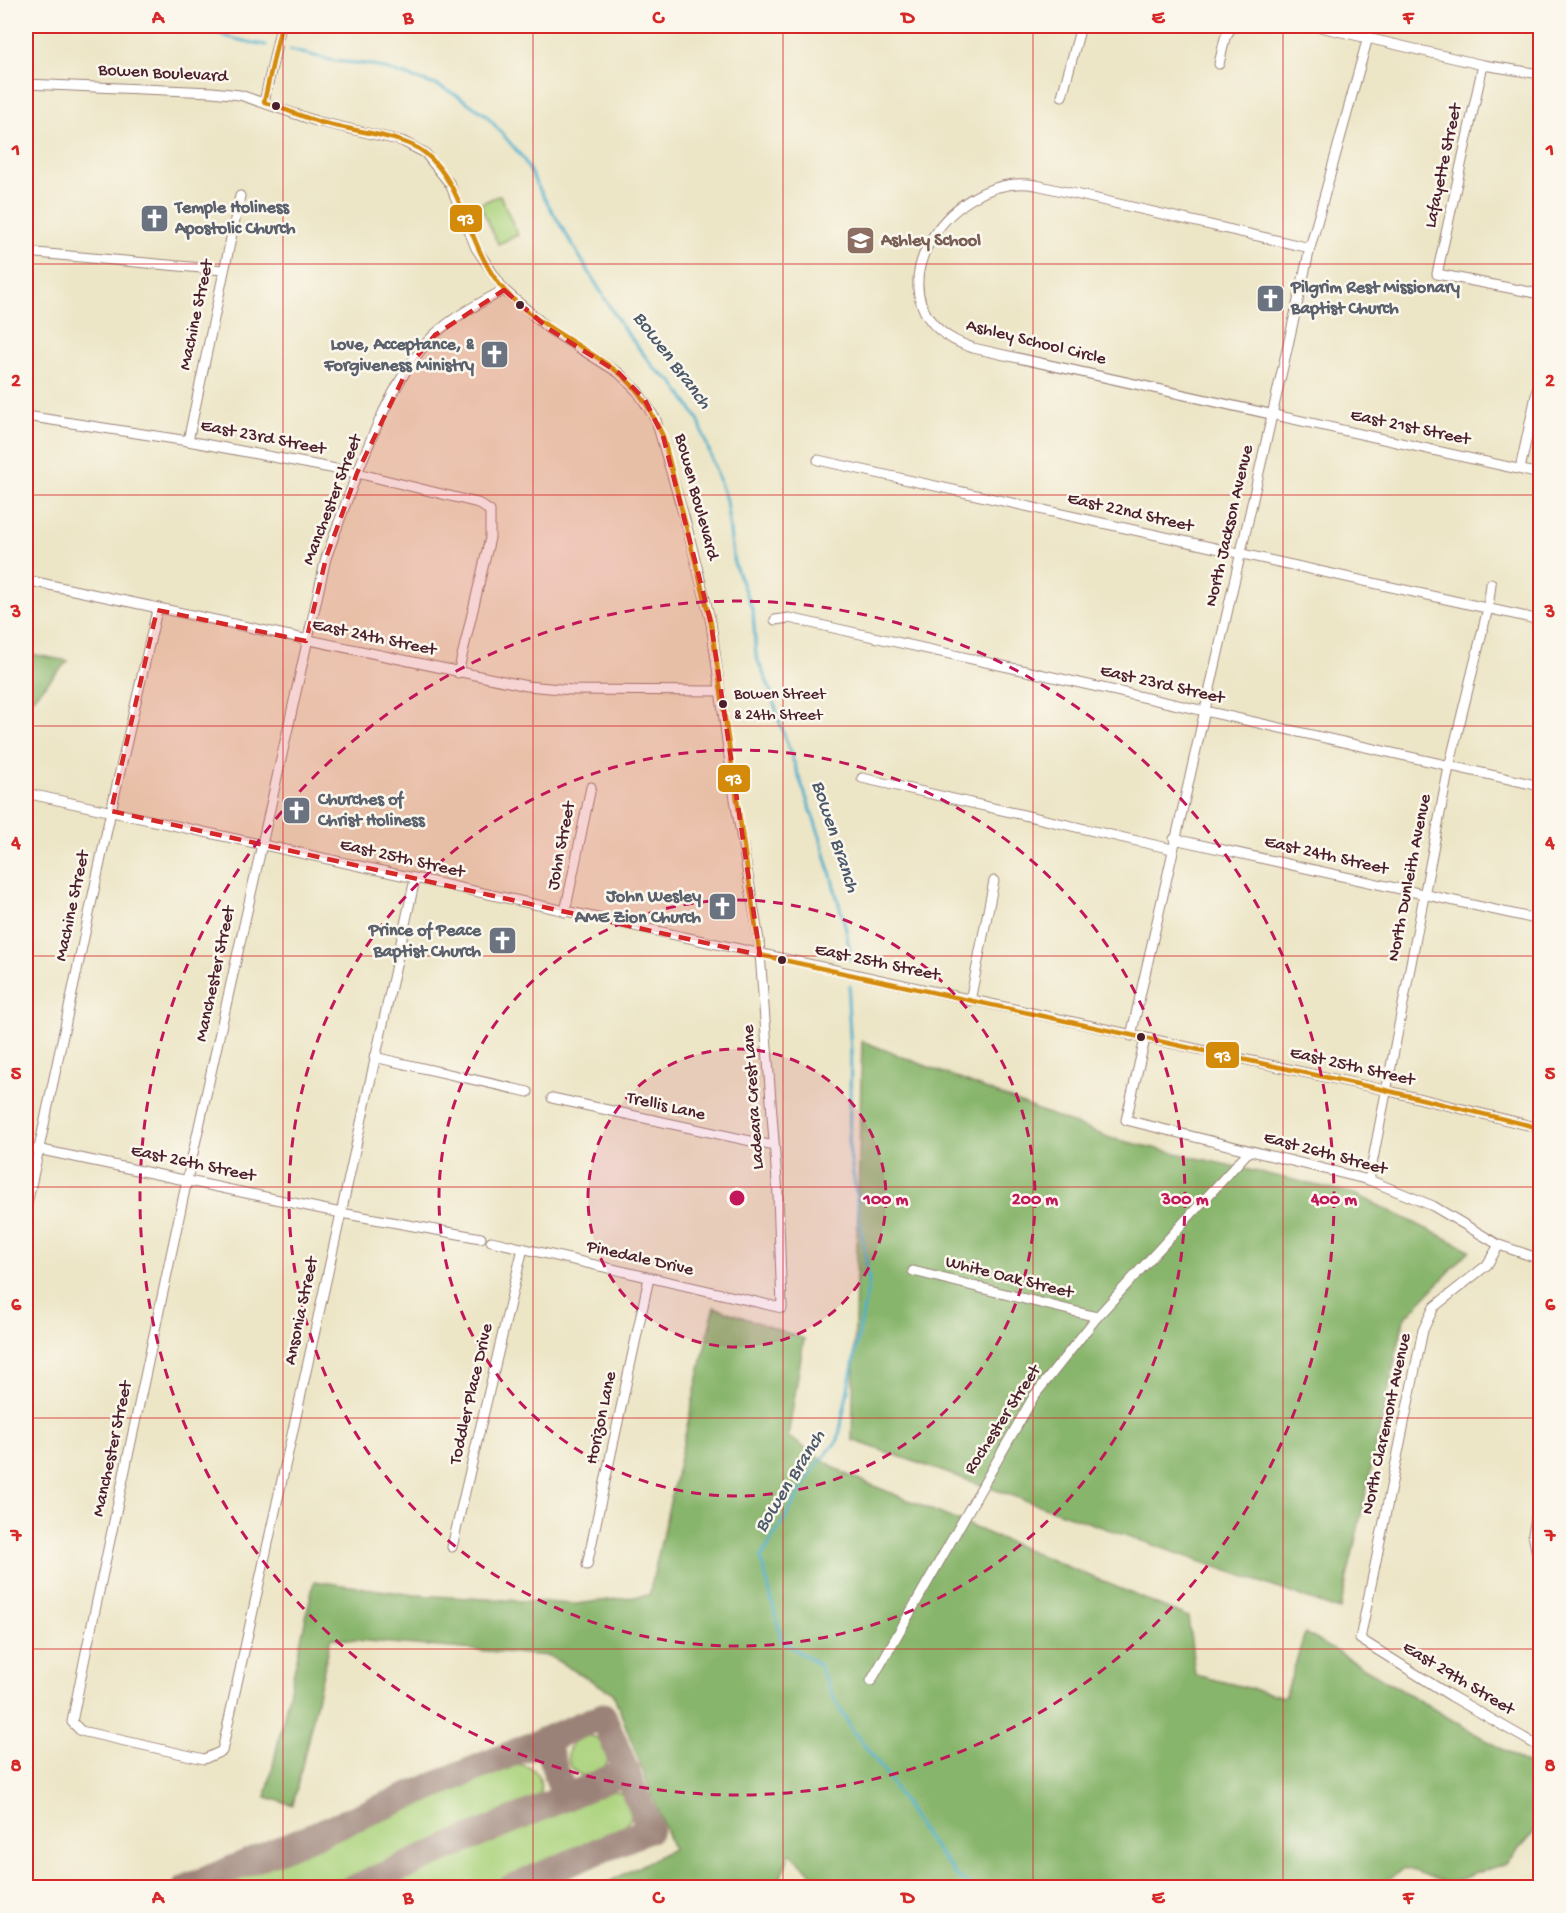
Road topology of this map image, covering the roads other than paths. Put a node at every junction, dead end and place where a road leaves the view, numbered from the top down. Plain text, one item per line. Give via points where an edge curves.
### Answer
1 (280, 26) edge
2 (1081, 26) edge
3 (1232, 26) edge
4 (1316, 26) edge
5 (1371, 26) edge
6 (1368, 37) junction
7 (1219, 64) dead end
8 (1483, 65) junction
9 (1540, 74) edge
10 (26, 84) edge
11 (1062, 96) dead end
12 (264, 102) junction
13 (240, 196) dead end
14 (1310, 248) junction
15 (26, 252) edge
16 (223, 270) junction
17 (504, 290) junction
18 (1540, 294) edge
19 (1540, 376) edge
20 (1272, 414) junction
21 (26, 416) edge
22 (188, 441) junction
23 (818, 460) dead end
24 (1520, 469) junction
25 (357, 473) junction
26 (1540, 474) edge
27 (1241, 555) junction
28 (26, 580) edge
29 (1491, 584) dead end
30 (1488, 608) junction
31 (157, 609) junction
32 (776, 620) dead end
33 (1540, 620) edge
34 (306, 640) junction
35 (458, 673) junction
36 (719, 691) junction
37 (1205, 711) junction
38 (1449, 767) junction
39 (862, 778) dead end
40 (1540, 786) edge
41 (591, 787) dead end
42 (30, 794) dead end
43 (111, 811) junction
44 (261, 843) junction
45 (1173, 844) junction
46 (415, 879) junction
47 (994, 881) dead end
48 (1424, 895) junction
49 (565, 912) junction
50 (1540, 920) edge
51 (760, 955) junction
52 (970, 1001) junction
53 (1131, 1036) junction
54 (1145, 1039) junction
55 (374, 1057) junction
56 (1384, 1090) junction
57 (528, 1092) dead end
58 (552, 1098) dead end
59 (1540, 1128) edge
60 (774, 1146) junction
61 (38, 1149) junction
62 (1249, 1151) junction
63 (188, 1180) junction
64 (1369, 1180) junction
65 (26, 1209) edge
66 (341, 1213) junction
67 (481, 1238) dead end
68 (491, 1241) dead end
69 (1499, 1245) junction
70 (523, 1248) junction
71 (1540, 1259) edge
72 (913, 1271) dead end
73 (650, 1278) junction
74 (782, 1308) joint
75 (1097, 1317) junction
76 (1540, 1497) edge
77 (452, 1548) dead end
78 (586, 1565) dead end
79 (1540, 1570) edge
80 (1360, 1639) joint
81 (871, 1681) dead end
82 (1540, 1747) edge
83 (222, 1751) joint

1 - 12 street
2 - 11 street
3 - 7 street
4 - 6 street
5 - 6 street, North Jackson Avenue
6 - 8 street
6 - 14 street, North Jackson Avenue
8 - 9 street
8 - 18 street, Lafayette Street via 1437,273
10 - 12 street, Bowen Boulevard via 212,92
12 - 17 street, Bowen Boulevard via 316,121 410,144 425,153 446,178 476,248
13 - 16 street, Machine Street
14 - 20 street, North Jackson Avenue
14 - 20 street, Ashley School Circle via 1022,183 1001,185 964,204 934,234 920,260 917,280 921,304 933,325 961,344
15 - 16 street
16 - 22 street, Machine Street
17 - 25 street, Manchester Street via 450,322 420,352 394,394
17 - 36 street, Bowen Boulevard via 549,329 619,373 645,400 656,420 702,582
19 - 24 street
20 - 24 street, East 21st Street
20 - 27 street, North Jackson Avenue
21 - 22 street, East 23rd Street
22 - 25 street, East 23rd Street
23 - 27 street, East 22nd Street
24 - 26 street, East 21st Street
25 - 34 street, Manchester Street via 326,558
25 - 35 street, East 23rd Street via 459,497 490,512 490,538
27 - 30 street, East 22nd Street
27 - 37 street, North Jackson Avenue
28 - 31 street, East 24th Street
29 - 30 street, North Dunleith Avenue
30 - 33 street, East 22nd Street
30 - 38 street, North Dunleith Avenue
31 - 34 street, East 24th Street
31 - 43 street, Machine Street
32 - 37 street, East 23rd Street via 789,618
34 - 35 street, East 24th Street
34 - 44 street, Manchester Street
35 - 36 street, East 24th Street via 561,689
36 - 51 street, Bowen Boulevard
37 - 38 street, East 23rd Street
37 - 45 street, North Jackson Avenue
38 - 40 street, East 23rd Street
38 - 48 street, North Dunleith Avenue
39 - 45 street, East 24th Street
41 - 49 street, John Street
42 - 43 street, East 25th Street
43 - 44 street, East 25th Street
43 - 61 street, Machine Street
44 - 46 street, East 25th Street
44 - 63 street, Manchester Street
45 - 48 street, East 24th Street
45 - 53 street, North Jackson Avenue
46 - 49 street, East 25th Street
46 - 55 street, Ansonia Street
47 - 52 street
48 - 50 street, East 24th Street
48 - 56 street, North Dunleith Avenue
49 - 51 street, East 25th Street
51 - 52 street, East 25th Street
51 - 60 street, Ladeara Crest Lane
52 - 53 street, East 25th Street
53 - 54 street, East 25th Street
54 - 56 street, East 25th Street
54 - 62 street, East 26th Street via 1126,1120
55 - 57 street
55 - 66 street, Ansonia Street
56 - 59 street, East 25th Street
56 - 64 street, North Dunleith Avenue
58 - 60 street, Trellis Lane
60 - 74 street, Ladeara Crest Lane
61 - 63 street, East 26th Street
61 - 65 street, Machine Street
62 - 64 street, East 26th Street
62 - 75 street, Rochester Street
63 - 66 street, East 26th Street
63 - 83 street, Manchester Street via 72,1722 81,1731 204,1759
64 - 69 street, East 26th Street via 1433,1206
66 - 67 street
66 - 83 street, Ansonia Street
68 - 70 street, Pinedale Drive
69 - 71 street, East 26th Street
69 - 80 street, North Claremont Avenue via 1487,1265 1434,1307 1423,1330
70 - 73 street, Pinedale Drive
70 - 77 street, Toddler Place Drive
72 - 75 street, White Oak Street
73 - 74 street, Pinedale Drive
73 - 78 street, Horizon Lane
75 - 81 street, Rochester Street via 1034,1396
76 - 79 street via 1533,1534
80 - 82 street, East 29th Street

